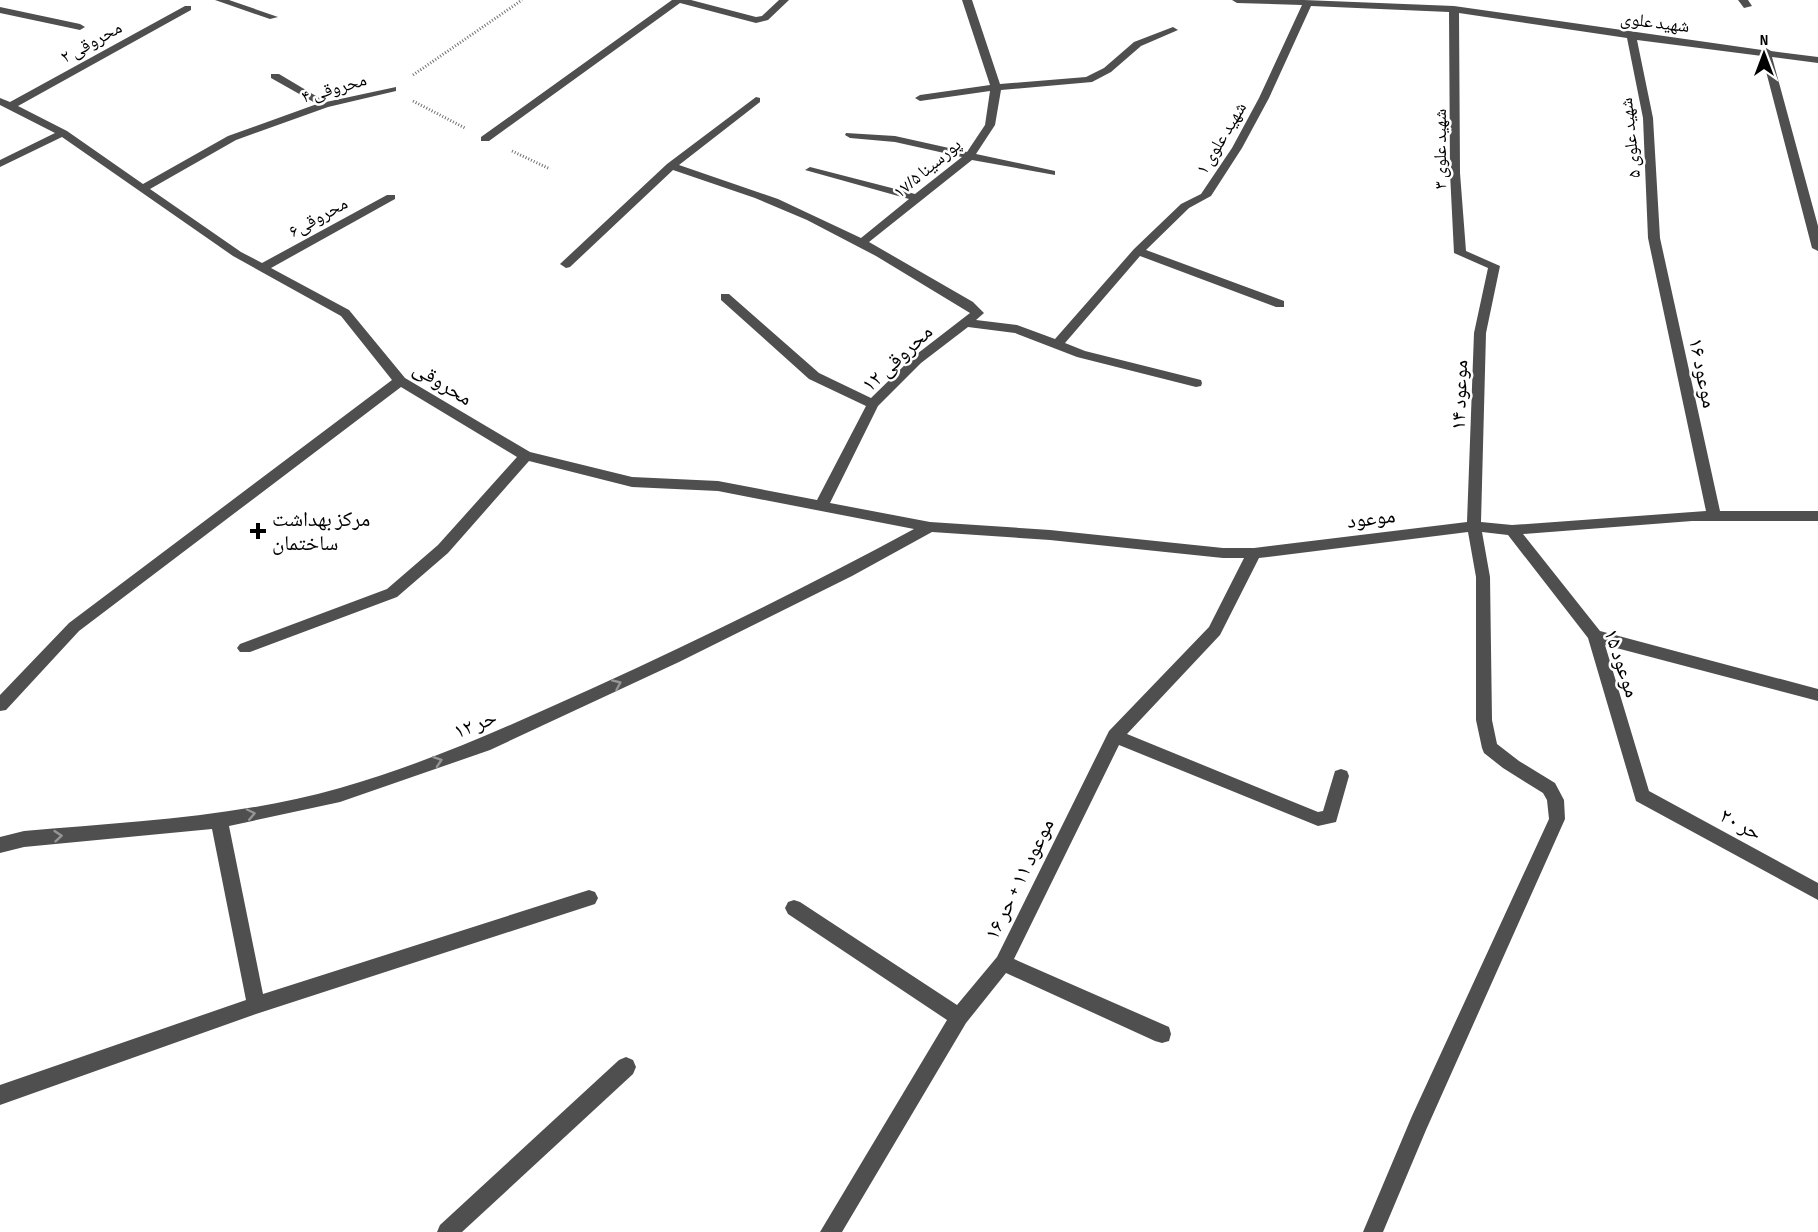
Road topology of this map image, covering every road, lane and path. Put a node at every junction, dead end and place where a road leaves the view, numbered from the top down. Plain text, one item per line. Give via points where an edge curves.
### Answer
1 (220, 0) edge
2 (522, 0) edge
3 (679, 0) edge
4 (784, 0) edge
5 (967, 0) edge
6 (1237, 0) edge
7 (1308, 1) edge
8 (188, 8) dead end
9 (1454, 9) junction
10 (0, 10) edge
11 (273, 17) dead end
12 (80, 27) dead end
13 (1173, 30) dead end
14 (1631, 36) junction
15 (1766, 51) junction
16 (1818, 60) edge
17 (275, 76) dead end
18 (996, 87) junction
19 (392, 89) joint
20 (920, 98) dead end
21 (756, 100) dead end
22 (5, 103) edge
23 (325, 105) junction
24 (63, 134) junction
25 (850, 135) dead end
26 (485, 139) dead end
27 (970, 156) junction
28 (0, 164) edge
29 (671, 166) junction
30 (810, 170) dead end
31 (1051, 173) dead end
32 (143, 188) junction
33 (391, 197) dead end
34 (917, 198) junction
35 (1654, 238) joint
36 (860, 244) junction
37 (1817, 244) edge
38 (1138, 251) junction
39 (566, 264) dead end
40 (1494, 266) joint
41 (262, 268) junction
42 (725, 297) dead end
43 (1280, 304) dead end
44 (966, 323) junction
45 (1056, 345) junction
46 (400, 381) junction
47 (1196, 383) dead end
48 (873, 404) junction
49 (526, 456) junction
50 (822, 506) junction
51 (1714, 516) junction
52 (1818, 516) edge
53 (1474, 526) junction
54 (930, 527) junction
55 (1512, 530) junction
56 (1254, 553) junction
57 (1595, 636) junction
58 (245, 648) dead end
59 (1818, 695) edge
60 (0, 705) edge
61 (1115, 736) junction
62 (1341, 776) dead end
63 (1642, 796) joint
64 (219, 821) junction
65 (0, 845) edge
66 (1818, 892) edge
67 (589, 898) dead end
68 (794, 908) dead end
69 (1003, 963) junction
70 (256, 1005) junction
71 (960, 1017) junction
72 (1162, 1034) dead end
73 (626, 1067) dead end
74 (0, 1095) edge
75 (447, 1232) edge
76 (830, 1232) edge
77 (1373, 1232) edge

1 - 11 street
2 - 19 path, محروقی ۴
3 - 4 street via 760,20
3 - 26 street
5 - 18 street, پورسینا ۱۷/۵
6 - 7 street, شهید علوی
7 - 9 street, شهید علوی
7 - 38 street, شهید علوی ۱ via 1264,98 1205,196 1185,206
8 - 22 street, محروقی ۲
9 - 14 street, شهید علوی
9 - 40 street, شهید علوی ۳ via 1455,173 1460,253
10 - 12 street
13 - 18 street via 1135,47 1125,58 1088,80
14 - 15 street, شهید علوی
14 - 35 street, شهید علوی ۵ via 1648,118
15 - 16 street, شهید علوی
15 - 37 street
17 - 23 street
18 - 20 street
18 - 27 street, پورسینا ۱۷/۵ via 990,125
19 - 23 street, محروقی ۴
21 - 29 street
22 - 24 street, محروقی
23 - 32 street, محروقی ۴ via 232,138
24 - 28 street
24 - 32 street, محروقی
25 - 27 street via 910,140
27 - 31 street
27 - 34 street, پورسینا ۱۷/۵
29 - 36 street via 789,207
29 - 39 street
30 - 34 street
32 - 41 street, محروقی
33 - 41 street, محروقی۶
34 - 36 street, پورسینا ۱۷/۵
35 - 51 street, موعود ۱۶
36 - 44 street, محروقی ۱۲ via 969,305 978,313
38 - 43 street
38 - 45 street, شهید علوی ۱
40 - 53 street, موعود ۱۴ via 1480,333
41 - 46 street, محروقی via 345,313
42 - 48 street via 814,376
44 - 45 street via 1017,329
44 - 48 street, محروقی ۱۲ via 917,360
45 - 47 street
46 - 49 street, محروقی
46 - 60 street via 74,627
48 - 50 street, محروقی ۱۲
49 - 50 street, محروقی via 632,482 718,486
49 - 58 street via 443,549 392,593
50 - 54 street, محروقی
51 - 52 street, موعود
51 - 55 street, موعود
53 - 55 street, موعود
53 - 56 street, موعود
53 - 77 street, موعود ۱۴ via 1483,577 1484,720 1490,748 1554,792 1557,819
54 - 56 street, موعود
64 -> 54 street, حر ۱۲ via 340,795 484,745 674,658
55 - 57 street, موعود ۱۵
56 - 61 street, موعود ۱۱ + حر ۱۶ via 1215,631
57 - 59 street
57 - 63 street, موعود ۱۵
61 - 62 street via 1318,819 1330,817
61 - 69 street, موعود ۱۱ + حر ۱۶
63 - 66 street, حر ۲۰
65 -> 64 street, حر ۱۲ via 24,839
64 - 70 street
67 - 70 street
68 - 71 street
69 - 71 street, موعود ۱۱ + حر ۱۶
69 - 72 street
70 - 74 street
71 - 76 street, موعود ۱۱ + حر ۱۶
73 - 75 street

